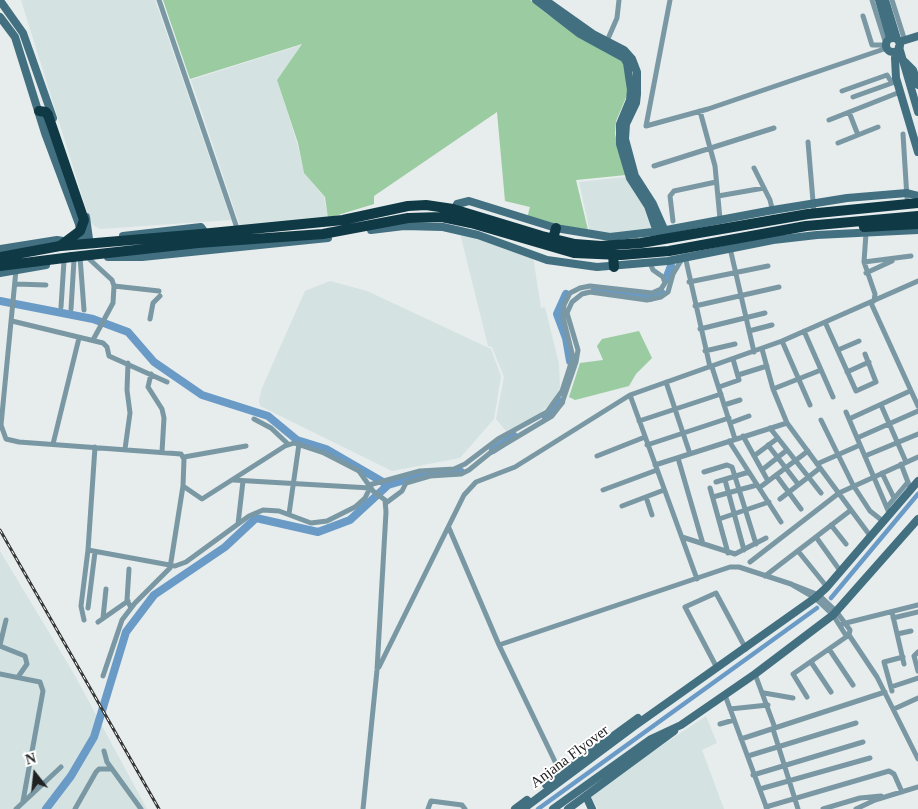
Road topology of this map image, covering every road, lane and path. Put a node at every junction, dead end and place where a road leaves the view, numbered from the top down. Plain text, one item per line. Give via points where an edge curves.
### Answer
1 (159, 0) edge
2 (536, 0) edge
3 (545, 0) edge
4 (619, 0) edge
5 (670, 0) edge
6 (872, 0) edge
7 (879, 0) edge
8 (885, 0) edge
9 (892, 0) edge
10 (1, 3) edge
11 (0, 16) edge
12 (863, 16) dead end
13 (918, 36) edge
14 (607, 41) junction
15 (894, 45) junction
16 (904, 61) junction
17 (895, 82) junction
18 (918, 85) edge
19 (842, 91) dead end
20 (900, 92) junction
21 (853, 97) dead end
22 (700, 112) junction
23 (849, 112) junction
24 (918, 112) edge
25 (43, 113) joint
26 (829, 120) dead end
27 (878, 127) dead end
28 (774, 128) dead end
29 (902, 134) dead end
30 (858, 135) junction
31 (918, 136) edge
32 (808, 142) dead end
33 (838, 143) dead end
34 (711, 149) junction
35 (918, 152) edge
36 (654, 166) dead end
37 (754, 168) dead end
38 (716, 182) junction
39 (764, 188) junction
40 (718, 196) junction
41 (907, 196) junction
42 (918, 197) edge
43 (918, 203) edge
44 (814, 208) junction
45 (492, 209) junction
46 (838, 210) junction
47 (453, 214) junction
48 (774, 215) junction
49 (918, 216) edge
50 (720, 219) junction
51 (489, 220) junction
52 (673, 221) dead end
53 (918, 224) edge
54 (556, 228) junction
55 (697, 229) junction
56 (808, 229) junction
57 (454, 230) junction
58 (918, 230) edge
59 (238, 231) junction
60 (665, 233) junction
61 (866, 233) junction
62 (83, 239) junction
63 (553, 239) junction
64 (204, 240) junction
65 (617, 240) junction
66 (729, 244) junction
67 (60, 246) junction
68 (0, 249) edge
69 (613, 255) junction
70 (684, 255) junction
71 (669, 256) junction
72 (911, 256) dead end
73 (0, 257) edge
74 (83, 257) junction
75 (897, 259) junction
76 (64, 261) junction
77 (864, 262) junction
78 (650, 263) junction
79 (0, 266) edge
80 (768, 266) dead end
81 (614, 267) junction
82 (16, 270) junction
83 (0, 273) edge
84 (866, 273) junction
85 (736, 274) junction
86 (918, 281) edge
87 (690, 282) junction
88 (16, 284) junction
89 (46, 285) dead end
90 (114, 286) junction
91 (779, 287) dead end
92 (740, 296) junction
93 (872, 302) junction
94 (695, 306) junction
95 (61, 307) dead end
96 (72, 309) dead end
97 (84, 310) dead end
98 (765, 313) dead end
99 (745, 318) junction
100 (150, 319) dead end
101 (12, 321) junction
102 (825, 322) junction
103 (772, 325) dead end
104 (700, 329) junction
105 (748, 331) junction
106 (804, 331) junction
107 (79, 338) junction
108 (93, 340) junction
109 (782, 341) junction
110 (859, 341) dead end
111 (735, 344) dead end
112 (762, 349) junction
113 (838, 350) junction
114 (705, 351) junction
115 (754, 352) junction
116 (865, 354) dead end
117 (733, 359) junction
118 (869, 362) junction
119 (128, 363) junction
120 (767, 366) junction
121 (711, 367) junction
122 (821, 370) junction
123 (847, 372) junction
124 (151, 374) junction
125 (738, 375) junction
126 (799, 379) junction
127 (168, 382) dead end
128 (666, 382) junction
129 (719, 388) junction
130 (773, 389) junction
131 (910, 391) junction
132 (721, 394) junction
133 (630, 395) junction
134 (833, 397) dead end
135 (740, 400) dead end
136 (917, 402) edge
137 (724, 405) junction
138 (810, 405) dead end
139 (881, 405) junction
140 (675, 409) junction
141 (918, 411) edge
142 (846, 412) dead end
143 (749, 416) dead end
144 (254, 419) dead end
145 (849, 419) junction
146 (730, 420) junction
147 (821, 420) dead end
148 (639, 421) junction
149 (787, 423) junction
150 (889, 424) junction
151 (770, 428) junction
152 (683, 433) junction
153 (918, 434) edge
154 (743, 436) junction
155 (645, 438) junction
156 (778, 438) junction
157 (857, 438) junction
158 (736, 439) junction
159 (729, 441) junction
160 (898, 443) junction
161 (53, 444) junction
162 (288, 444) junction
163 (299, 444) junction
164 (647, 445) junction
165 (768, 445) junction
166 (860, 445) junction
167 (95, 446) junction
168 (246, 446) dead end
169 (125, 449) junction
170 (787, 450) junction
171 (808, 451) junction
172 (162, 452) junction
173 (690, 454) junction
174 (838, 455) junction
175 (597, 456) dead end
176 (754, 456) junction
177 (865, 456) junction
178 (184, 457) junction
179 (918, 457) edge
180 (678, 458) junction
181 (778, 458) junction
182 (796, 460) junction
183 (903, 463) junction
184 (819, 466) junction
185 (656, 468) junction
186 (785, 468) junction
187 (762, 470) junction
188 (704, 472) dead end
189 (749, 472) junction
190 (882, 472) junction
191 (776, 475) junction
192 (737, 476) junction
193 (874, 476) junction
194 (808, 477) junction
195 (232, 480) junction
196 (725, 480) junction
197 (768, 480) junction
198 (244, 481) junction
199 (918, 481) edge
200 (716, 482) dead end
201 (294, 484) junction
202 (798, 484) junction
203 (853, 485) junction
204 (183, 486) junction
205 (758, 486) junction
206 (910, 486) junction
207 (371, 487) junction
208 (710, 488) dead end
209 (603, 490) dead end
210 (664, 490) junction
211 (741, 490) junction
212 (789, 492) junction
213 (728, 493) junction
214 (821, 493) dead end
215 (839, 493) junction
216 (646, 497) junction
217 (713, 497) junction
218 (894, 498) junction
219 (780, 499) dead end
220 (385, 502) junction
221 (769, 502) junction
222 (622, 506) dead end
223 (801, 509) dead end
224 (746, 510) junction
225 (851, 510) junction
226 (888, 511) junction
227 (289, 514) junction
228 (734, 514) junction
229 (652, 515) dead end
230 (719, 519) junction
231 (918, 519) edge
232 (781, 522) dead end
233 (884, 522) junction
234 (238, 524) junction
235 (831, 525) junction
236 (449, 528) junction
237 (682, 537) junction
238 (816, 537) junction
239 (871, 537) junction
240 (766, 538) dead end
241 (703, 544) junction
242 (756, 544) junction
243 (846, 544) dead end
244 (88, 550) junction
245 (744, 550) junction
246 (798, 551) junction
247 (95, 552) junction
248 (728, 553) junction
249 (750, 562) dead end
250 (171, 566) junction
251 (129, 569) dead end
252 (841, 572) junction
253 (765, 576) junction
254 (697, 579) junction
255 (827, 587) junction
256 (106, 589) dead end
257 (817, 596) junction
258 (128, 602) junction
259 (918, 605) edge
260 (88, 608) dead end
261 (131, 608) junction
262 (892, 612) junction
263 (918, 612) edge
264 (834, 613) junction
265 (103, 618) junction
266 (893, 618) junction
267 (6, 620) dead end
268 (84, 620) dead end
269 (98, 622) dead end
270 (842, 624) junction
271 (911, 631) dead end
272 (897, 634) junction
273 (850, 635) junction
274 (499, 645) junction
275 (0, 646) edge
276 (746, 649) junction
277 (829, 649) junction
278 (918, 652) edge
279 (903, 657) junction
280 (811, 662) junction
281 (904, 664) dead end
282 (717, 668) junction
283 (377, 670) junction
284 (918, 671) edge
285 (0, 674) edge
286 (755, 674) junction
287 (103, 676) dead end
288 (18, 677) junction
289 (918, 678) edge
290 (888, 679) junction
291 (880, 683) junction
292 (853, 685) dead end
293 (831, 692) dead end
294 (886, 692) junction
295 (764, 693) junction
296 (725, 694) junction
297 (807, 697) dead end
298 (793, 698) dead end
299 (918, 698) edge
300 (670, 703) junction
301 (768, 705) junction
302 (730, 709) junction
303 (894, 709) junction
304 (734, 720) junction
305 (856, 723) dead end
306 (720, 724) dead end
307 (681, 725) junction
308 (774, 728) junction
309 (741, 739) junction
310 (864, 742) dead end
311 (779, 747) junction
312 (916, 748) edge
313 (104, 750) dead end
314 (748, 756) junction
315 (870, 758) dead end
316 (918, 759) edge
317 (784, 766) junction
318 (61, 767) dead end
319 (111, 769) junction
320 (561, 774) junction
321 (753, 775) junction
322 (789, 782) junction
323 (918, 786) edge
324 (760, 789) junction
325 (902, 792) junction
326 (586, 796) junction
327 (887, 796) junction
328 (795, 799) junction
329 (23, 801) junction
330 (767, 808) edge
331 (16, 809) edge
332 (75, 809) edge
333 (141, 809) edge
334 (363, 809) edge
335 (428, 809) edge
336 (465, 809) edge
337 (515, 809) edge
338 (523, 809) edge
339 (553, 809) edge
340 (568, 809) edge
341 (592, 809) edge
342 (798, 809) edge
343 (824, 809) edge
344 (856, 809) edge

1 - 59 street
2 - 60 street via 580,34 624,58 627,63 631,90 620,124 620,144 630,178
3 - 14 street
4 - 14 street via 617,18
5 - 22 street via 646,126
6 - 15 street
7 - 15 street
8 - 15 street
9 - 15 street
10 - 62 street via 26,38 87,220
11 - 25 street via 16,37
12 - 15 street via 872,45
13 - 15 street
14 - 60 street via 624,50 635,66 638,82 636,104 626,124 626,139 635,176 653,204
15 - 16 street
15 - 17 street
15 - 22 street
15 - 31 street
16 - 18 street via 913,70
16 - 24 street
17 - 19 street via 887,76
17 - 20 street
17 - 21 street
20 - 23 street
20 - 35 street
22 - 34 street
23 - 26 street
23 - 30 street
25 - 62 highway, bridge via 84,220
27 - 30 street
28 - 34 street
29 - 41 street
30 - 33 street
32 - 44 street
34 - 36 street
34 - 38 street
37 - 39 street
38 - 40 street
38 - 52 street via 674,191 670,196
39 - 40 street
39 - 48 street
40 - 50 street
41 - 42 highway
41 - 44 street
41 - 46 highway via 834,206
43 - 46 highway
44 - 46 highway
44 - 48 highway
45 - 47 street via 469,201 457,204
45 - 51 highway
45 - 54 street
47 - 51 highway
47 - 57 street
47 - 59 highway via 408,206 344,220
47 - 64 highway via 408,218 323,234
47 - 69 highway via 574,253
48 - 50 street
48 - 55 highway
49 - 56 highway via 842,222
50 - 55 street
51 - 63 highway
53 - 56 highway
54 - 63 highway
54 - 65 street
55 - 60 highway
56 - 61 street
56 - 66 highway
57 - 64 street via 404,226 305,242
57 - 81 street via 478,235 547,260
58 - 61 street
59 - 64 highway
60 - 65 highway
60 - 71 street
61 - 77 street
62 - 64 street via 201,228
62 - 67 highway, bridge
62 - 68 street
62 - 74 street via 76,253
62 - 74 street via 94,249
63 - 65 highway via 576,244
64 - 67 highway, bridge
64 - 74 street via 142,257
64 - 79 highway, bridge
66 - 70 highway
66 - 85 street
67 - 73 highway
69 - 71 highway
69 - 81 highway
70 - 71 highway
70 - 87 street
70 - 220 street via 673,274 668,292 661,297 647,300 590,292 572,302 568,313 578,350 576,362 562,403 552,416 490,453 469,470 406,482 402,491
71 - 78 street
72 - 75 street
74 - 76 street
74 - 90 street via 112,280
74 - 96 street
74 - 97 street
75 - 77 street
75 - 84 street
76 - 82 street
76 - 95 street
77 - 84 street
78 - 81 street
78 - 207 street via 665,283 652,293 590,286 570,293 563,317 573,357 562,391 547,412 498,439 454,469 396,476
80 - 85 street
82 - 83 street
82 - 88 street
84 - 93 street via 875,294
85 - 87 street
85 - 92 street
86 - 93 street
87 - 94 street
88 - 89 street
88 - 101 street
90 - 100 street via 160,294 153,303
90 - 108 street via 114,298
91 - 92 street
92 - 94 street
92 - 99 street
93 - 102 street
93 - 131 street
94 - 104 street
98 - 99 street
99 - 104 street
99 - 105 street
101 - 107 street
101 - 161 street via 1,425 3,434 10,441
102 - 106 street
102 - 113 street
103 - 105 street
104 - 114 street
105 - 115 street
106 - 109 street
106 - 122 street
107 - 108 street
107 - 161 street
108 - 119 street via 106,344 109,356
109 - 112 street
109 - 126 street
110 - 113 street
111 - 114 street
112 - 115 street
112 - 120 street
113 - 123 street
114 - 121 street
115 - 117 street
116 - 118 street
117 - 121 street
117 - 125 street
118 - 123 street
118 - 123 street via 876,380 874,385 856,392
119 - 124 street
119 - 169 street via 130,413
120 - 125 street
120 - 130 street
121 - 128 street
121 - 129 street
122 - 126 street
122 - 134 street
124 - 127 street
124 - 172 street via 148,387 164,418
125 - 129 street via 739,380
126 - 130 street
126 - 138 street
128 - 133 street
128 - 140 street
129 - 132 street
130 - 149 street
131 - 136 street
131 - 139 street
132 - 137 street
132 - 140 street
133 - 148 street
133 - 236 street via 515,467 476,482 464,495
135 - 137 street
137 - 146 street
139 - 145 street
139 - 150 street
140 - 148 street
140 - 152 street
141 - 150 street
142 - 145 street
143 - 146 street
144 - 162 street via 271,428
145 - 157 street
146 - 152 street
146 - 158 street
147 - 174 street
148 - 155 street
149 - 151 street
149 - 171 street
150 - 157 street
150 - 160 street
151 - 154 street
151 - 156 street
152 - 164 street
152 - 173 street
153 - 160 street
154 - 158 street
154 - 176 street
155 - 164 street
155 - 175 street
156 - 165 street
156 - 170 street
157 - 166 street
158 - 159 street
159 - 173 street
159 - 189 street
160 - 177 street
160 - 183 street
161 - 167 street
162 - 163 street
162 - 195 street
163 - 201 street
163 - 207 street via 359,472
164 - 185 street
165 - 176 street
165 - 181 street
166 - 174 street
166 - 177 street
167 - 169 street
167 - 244 street
168 - 178 street
169 - 172 street
170 - 181 street
170 - 182 street
171 - 182 street
171 - 184 street
172 - 178 street
173 - 180 street
174 - 184 street
174 - 203 street
176 - 187 street
177 - 193 street
178 - 204 street
179 - 183 street
180 - 185 street
180 - 241 street
181 - 186 street
181 - 187 street
182 - 186 street
182 - 194 street
183 - 190 street
183 - 206 street
184 - 194 street
184 - 215 street
185 - 209 street
185 - 210 street
186 - 191 street
186 - 202 street
187 - 197 street
188 - 192 street via 730,465
189 - 192 street
189 - 205 street
190 - 193 street
190 - 218 street
191 - 197 street
191 - 212 street
192 - 196 street
192 - 211 street
193 - 203 street
193 - 226 street
194 - 202 street
194 - 214 street
195 - 198 street
195 - 204 street via 202,499
196 - 200 street
196 - 213 street
197 - 205 street
198 - 201 street
198 - 234 street
199 - 206 street
201 - 207 street
201 - 227 street
202 - 212 street
203 - 215 street
203 - 233 street via 868,508
204 - 250 street
205 - 211 street
205 - 221 street
206 - 218 street
206 - 226 street
207 - 220 street
207 - 227 street via 365,498 326,521 311,523
208 - 217 street
210 - 216 street
210 - 237 street
211 - 213 street
211 - 224 street
212 - 219 street
212 - 223 street
213 - 217 street
213 - 228 street
215 - 225 street
215 - 249 street
216 - 222 street
216 - 229 street
217 - 230 street
218 - 226 street
220 - 283 street
221 - 224 street
221 - 232 street
224 - 228 street
224 - 242 street
225 - 235 street
225 - 239 street
226 - 233 street
227 - 234 street via 263,510
228 - 230 street
228 - 245 street
230 - 248 street
231 - 264 street
233 - 239 street
234 - 250 street via 186,562
235 - 238 street
235 - 243 street
236 - 274 street
236 - 283 street
237 - 241 street
237 - 254 street
238 - 246 street
238 - 252 street
239 - 252 street
240 - 242 street
241 - 248 street
242 - 245 street
244 - 247 street
244 - 268 street via 81,606
245 - 248 street
246 - 253 street
246 - 255 street
247 - 250 street
247 - 260 street
250 - 261 street
251 - 258 street
252 - 255 street
253 - 254 street via 734,566
253 - 257 street
254 - 274 street
255 - 257 street
256 - 265 street
257 - 264 street
257 - 276 street
258 - 261 street
258 - 265 street
259 - 262 street
261 - 287 street via 122,620
262 - 266 street
262 - 270 street
263 - 266 street
264 - 270 street
264 - 286 street
265 - 269 street
266 - 272 street
267 - 275 street
270 - 273 street via 846,634
271 - 272 street
272 - 279 street
273 - 277 street
273 - 291 street
274 - 320 street
275 - 288 street via 25,656 27,664
276 - 282 street
276 - 282 street via 716,593 684,607
277 - 280 street
277 - 292 street
278 - 284 street via 914,656
279 - 281 street
279 - 290 street via 884,662
280 - 293 street
280 - 297 street via 793,675
282 - 300 street
283 - 334 street
285 - 288 street
286 - 295 street
286 - 296 street
288 - 329 street via 40,682 43,690
289 - 290 street via 892,689
290 - 291 street
291 - 294 street
294 - 303 street
294 - 308 street
295 - 298 street
295 - 301 street
296 - 302 street
296 - 307 street
299 - 303 street
300 - 320 street via 657,706 629,723
300 - 338 street, Anjana Flyover
301 - 302 street
301 - 308 street
302 - 304 street
303 - 312 street
304 - 306 street
304 - 309 street
305 - 311 street
307 - 326 street
307 - 339 street via 651,739
308 - 309 street
308 - 311 street
309 - 314 street
310 - 317 street
311 - 314 street
311 - 317 street
312 - 316 street
313 - 319 street
314 - 321 street
315 - 322 street
317 - 321 street
317 - 322 street
318 - 329 street
319 - 332 street via 96,772
319 - 333 street
320 - 337 street
321 - 324 street
322 - 324 street
322 - 328 street
323 - 325 street
324 - 330 street
325 - 327 street
325 - 328 street via 894,774 889,771
326 - 340 street
326 - 341 street
327 - 343 street via 860,798
327 - 344 street
328 - 330 street
328 - 342 street
329 - 331 street
335 - 336 street via 430,801 462,804

